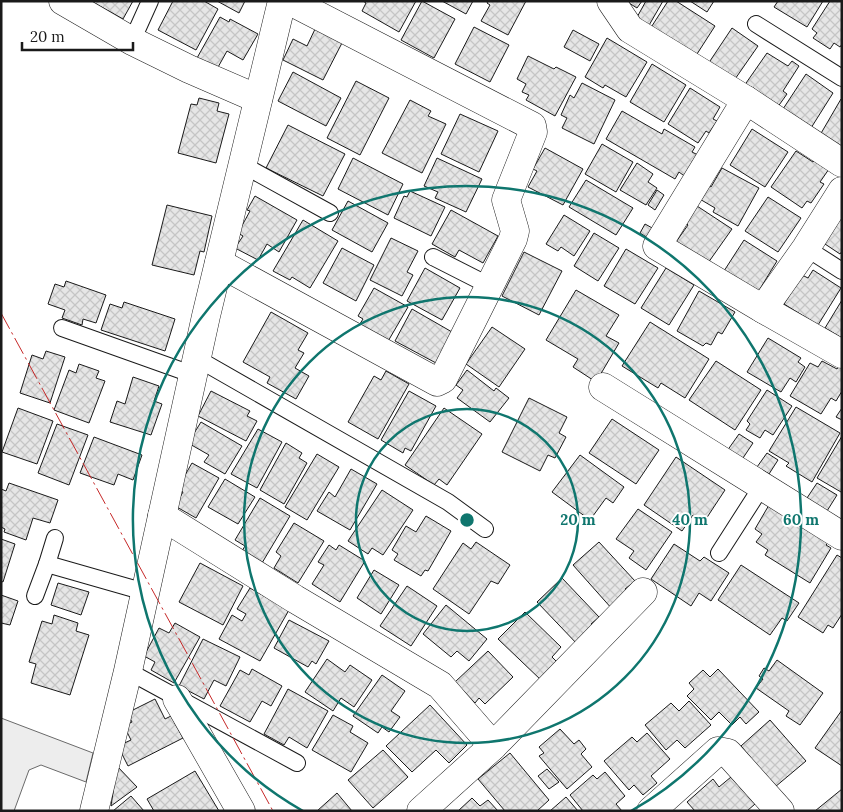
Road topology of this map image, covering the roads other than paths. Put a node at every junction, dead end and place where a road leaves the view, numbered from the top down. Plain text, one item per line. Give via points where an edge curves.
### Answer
1 (63, 1) edge
2 (150, 1) edge
3 (282, 1) edge
4 (290, 1) edge
5 (611, 1) edge
6 (756, 24) dead end
7 (132, 42) junction
8 (842, 78) edge
9 (258, 99) junction
10 (746, 100) junction
11 (842, 163) edge
12 (242, 165) junction
13 (842, 191) edge
14 (330, 213) dead end
15 (806, 248) junction
16 (433, 257) dead end
17 (219, 264) junction
18 (842, 271) edge
19 (490, 286) junction
20 (763, 309) junction
21 (62, 328) dead end
22 (842, 354) edge
23 (196, 367) junction
24 (603, 386) dead end
25 (762, 486) junction
26 (162, 516) junction
27 (485, 529) dead end
28 (842, 536) edge
29 (55, 538) dead end
30 (719, 553) dead end
31 (47, 564) junction
32 (145, 592) junction
33 (643, 592) dead end
34 (35, 596) dead end
35 (128, 671) junction
36 (177, 699) junction
37 (493, 746) junction
38 (297, 762) dead end
39 (94, 811) edge
40 (241, 811) edge
41 (421, 811) edge
42 (651, 811) edge
43 (780, 811) edge

1 - 7 street
2 - 7 lane
3 - 9 street
4 - 19 street via 532,126 533,132 506,200 515,231 513,239
5 - 10 street via 630,29
6 - 8 lane
7 - 9 street
9 - 12 street
10 - 11 street
10 - 20 street via 657,246
12 - 14 lane
12 - 17 street
13 - 15 street
15 - 18 lane
15 - 20 street
16 - 19 lane
17 - 19 street via 437,382 443,379
17 - 23 street
20 - 22 street
21 - 23 lane
23 - 26 street
23 - 27 lane via 448,502
24 - 25 street
25 - 28 street
25 - 30 lane
26 - 32 street
26 - 37 street via 440,685
29 - 31 lane
31 - 32 lane
31 - 34 lane
32 - 35 street
33 - 37 street
35 - 36 lane
35 - 39 street
36 - 38 lane
36 - 40 street
37 - 41 street
42 - 43 street via 718,751 728,753

